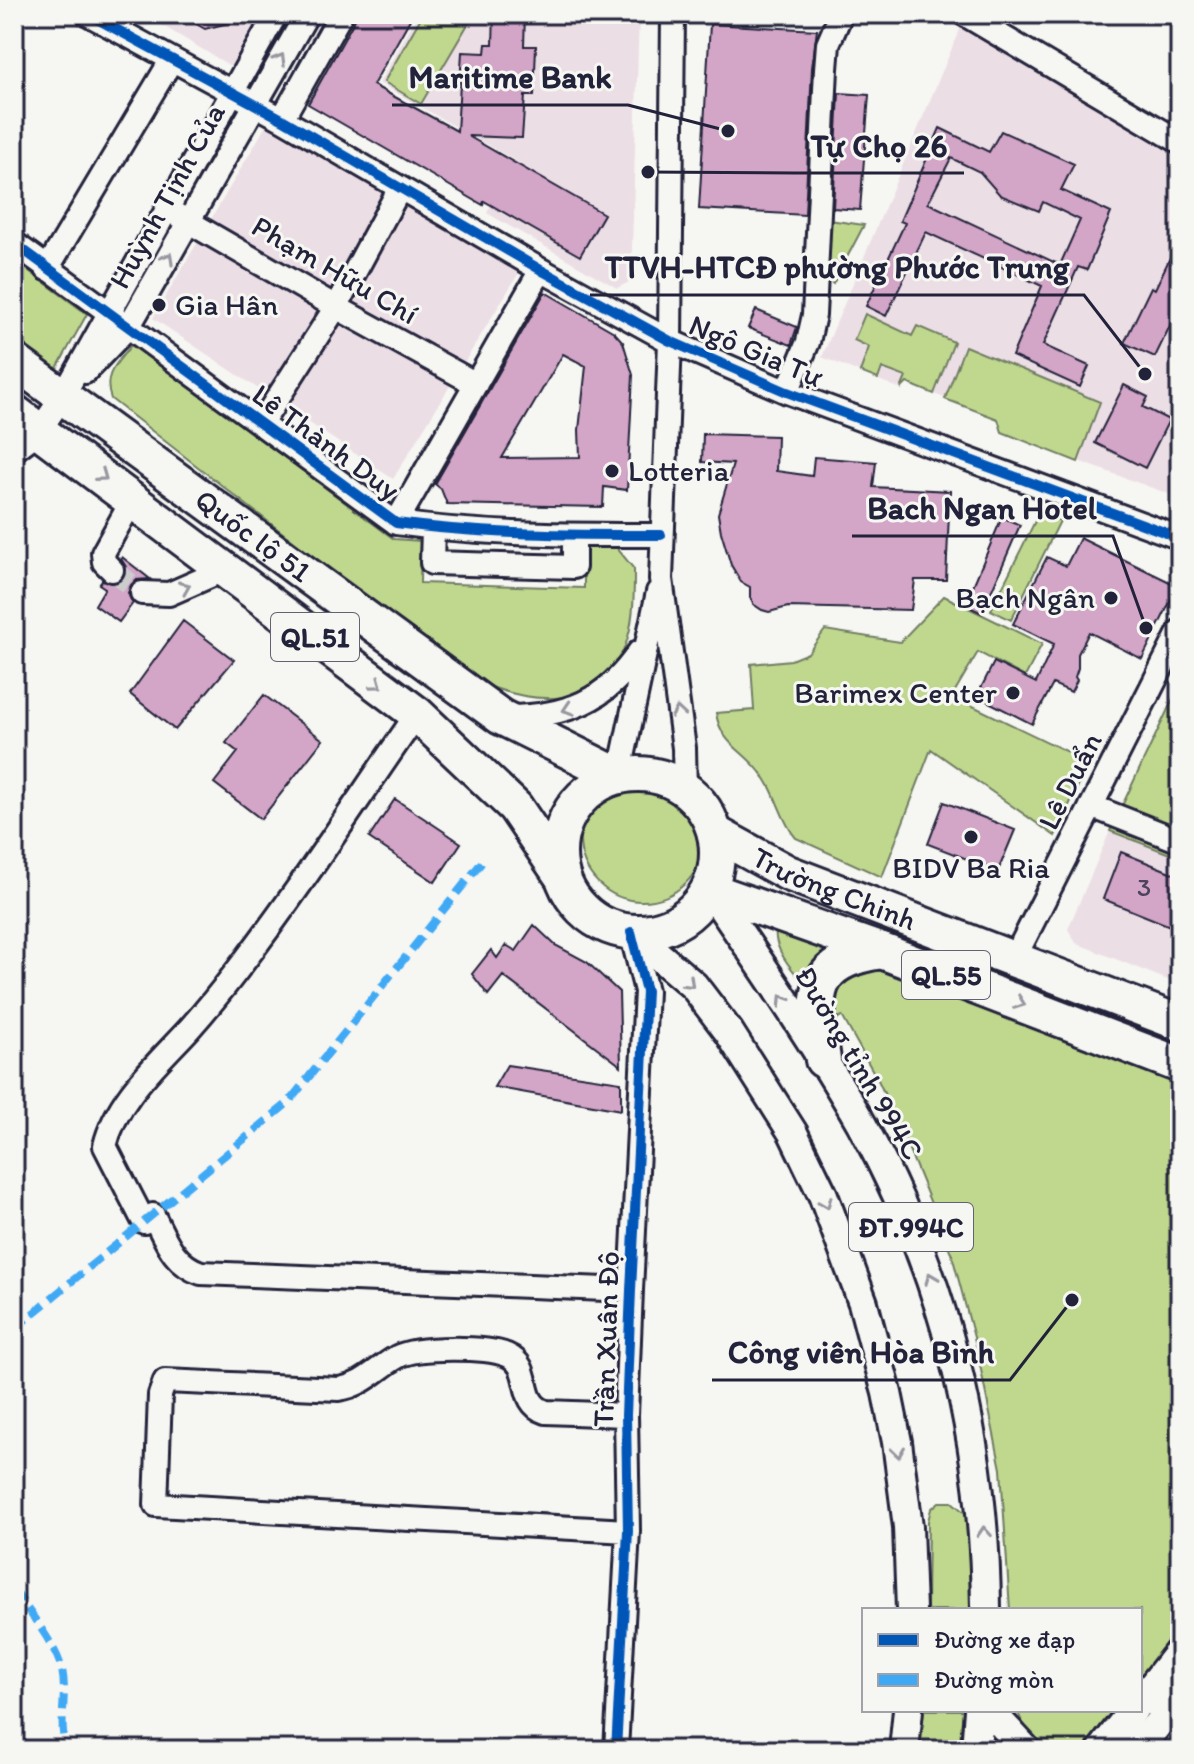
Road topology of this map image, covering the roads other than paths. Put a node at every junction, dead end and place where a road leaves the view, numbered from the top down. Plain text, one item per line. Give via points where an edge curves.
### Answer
1 (88, 14) edge
2 (276, 14) edge
3 (307, 14) edge
4 (341, 14) edge
5 (673, 14) edge
6 (841, 14) edge
7 (964, 14) edge
8 (171, 61) junction
9 (231, 92) junction
10 (254, 104) junction
11 (282, 119) junction
12 (1180, 142) edge
13 (400, 188) junction
14 (165, 209) junction
15 (190, 221) junction
16 (14, 243) edge
17 (47, 269) junction
18 (541, 270) junction
19 (336, 307) junction
20 (108, 311) junction
21 (129, 326) junction
22 (670, 341) junction
23 (14, 361) edge
24 (476, 384) junction
25 (787, 392) junction
26 (63, 396) junction
27 (261, 424) junction
28 (22, 431) edge
29 (133, 499) junction
30 (396, 523) junction
31 (433, 528) junction
32 (574, 535) junction
33 (661, 535) junction
34 (1180, 538) edge
35 (226, 569) junction
36 (112, 570) dead end
37 (661, 579) junction
38 (142, 593) tunnel mouth
39 (1180, 631) edge
40 (646, 641) junction
41 (417, 714) junction
42 (501, 717) junction
43 (619, 776) junction
44 (685, 790) junction
45 (1091, 806) junction
46 (715, 833) junction
47 (1180, 841) edge
48 (561, 875) junction
49 (710, 890) junction
50 (631, 932) junction
51 (882, 951) junction
52 (1014, 959) junction
53 (1180, 1023) edge
54 (823, 1060) junction
55 (1180, 1065) edge
56 (631, 1290) junction
57 (626, 1415) junction
58 (628, 1531) junction
59 (911, 1608) edge
60 (986, 1608) edge
61 (1180, 1651) edge
62 (1180, 1696) edge
63 (1142, 1699) edge
64 (908, 1712) edge
65 (979, 1712) edge
66 (991, 1712) edge
67 (1131, 1712) edge
68 (616, 1750) edge
69 (904, 1750) edge
70 (976, 1750) edge
71 (1026, 1750) edge
72 (1102, 1750) edge
73 (1137, 1750) edge

1 - 8 street, Ngô Gia Tự
2 - 9 street, Huỳnh Tịnh Của
10 -> 3 street, Huỳnh Tịnh Của
4 - 11 street
5 - 22 street
6 - 25 street via 828,44 814,315
7 - 12 street
8 - 9 street, Ngô Gia Tự
8 - 17 street
9 - 10 street, Ngô Gia Tự
9 - 14 street, Huỳnh Tịnh Của
10 - 11 street, Ngô Gia Tự
10 - 15 street, Huỳnh Tịnh Của
11 - 13 street, Ngô Gia Tự
13 - 18 street, Ngô Gia Tự
13 - 19 street
14 - 15 street, Phạm Hữu Chí
14 - 20 street, Huỳnh Tịnh Của
15 - 19 street, Phạm Hữu Chí
21 -> 15 street, Huỳnh Tịnh Của
16 - 17 street, Lê Thành Duy
17 - 20 street, Lê Thành Duy
18 - 22 street, Ngô Gia Tự
18 - 24 street
19 - 24 street, Phạm Hữu Chí
19 - 27 street
20 - 21 street, Lê Thành Duy
20 - 26 street, Huỳnh Tịnh Của
21 - 26 street, Huỳnh Tịnh Của
21 - 27 street, Lê Thành Duy
22 - 25 street, Ngô Gia Tự
22 - 33 street
23 - 26 highway, Quốc lộ 51 / QL.51
24 - 30 street
25 - 34 street, Ngô Gia Tự
26 - 28 street, Huỳnh Tịnh Của
26 - 42 highway, Quốc lộ 51 / QL.51
27 - 30 street, Lê Thành Duy
28 -> 29 highway, Quốc lộ 51 / QL.51
29 - 35 highway, Quốc lộ 51 / QL.51
29 - 36 street via 103,553
30 - 31 street, Lê Thành Duy
31 - 32 street, Lê Thành Duy
31 - 32 street via 432,563 574,567
32 - 33 street, Lê Thành Duy
33 - 37 street
38 -> 35 street via 169,594
35 -> 41 highway, Quốc lộ 51 / QL.51
37 - 40 street
44 -> 37 street
39 - 45 street, Lê Duẩn
40 -> 42 street via 627,670 584,704 551,714
40 - 43 street
41 - 48 highway, Quốc lộ 51 / QL.51 via 515,807
41 - 56 street via 240,967 145,1077 113,1123 105,1146 176,1258 201,1273
42 - 43 highway, Quốc lộ 51 / QL.51
43 - 44 highway via 654,776
43 - 48 highway via 590,790 569,813 559,843
44 - 46 highway via 707,814
45 - 47 street
45 - 52 street, Lê Duẩn
46 - 49 highway
46 - 52 highway, Trường Chinh / QL.55 via 788,873
48 - 50 highway via 574,900 595,920
49 - 50 highway via 668,927
49 - 51 highway, Trường Chinh / QL.55
54 -> 49 main road, Đường tỉnh 994C / ĐT.994C
50 - 56 street, Trần Xuân Độ via 646,991
50 -> 59 main road, ĐT.994C via 694,986 729,1032 793,1133 823,1195 863,1303 897,1442
51 - 54 highway via 855,955 832,968 819,988 816,1008
51 -> 55 highway, Trường Chinh / QL.55
52 - 53 highway, Trường Chinh / QL.55
60 -> 54 main road, Đường tỉnh 994C / ĐT.994C via 977,1464 938,1301 889,1179
56 - 57 street, Trần Xuân Độ
57 - 58 street, Trần Xuân Độ
57 - 58 street via 535,1408 521,1366 493,1351 410,1352 363,1382 339,1389 165,1381 156,1505
58 - 68 street, Trần Xuân Độ
61 - 63 main road
62 - 73 main road
64 - 69 main road
65 - 70 main road
66 - 71 main road
67 - 72 main road

